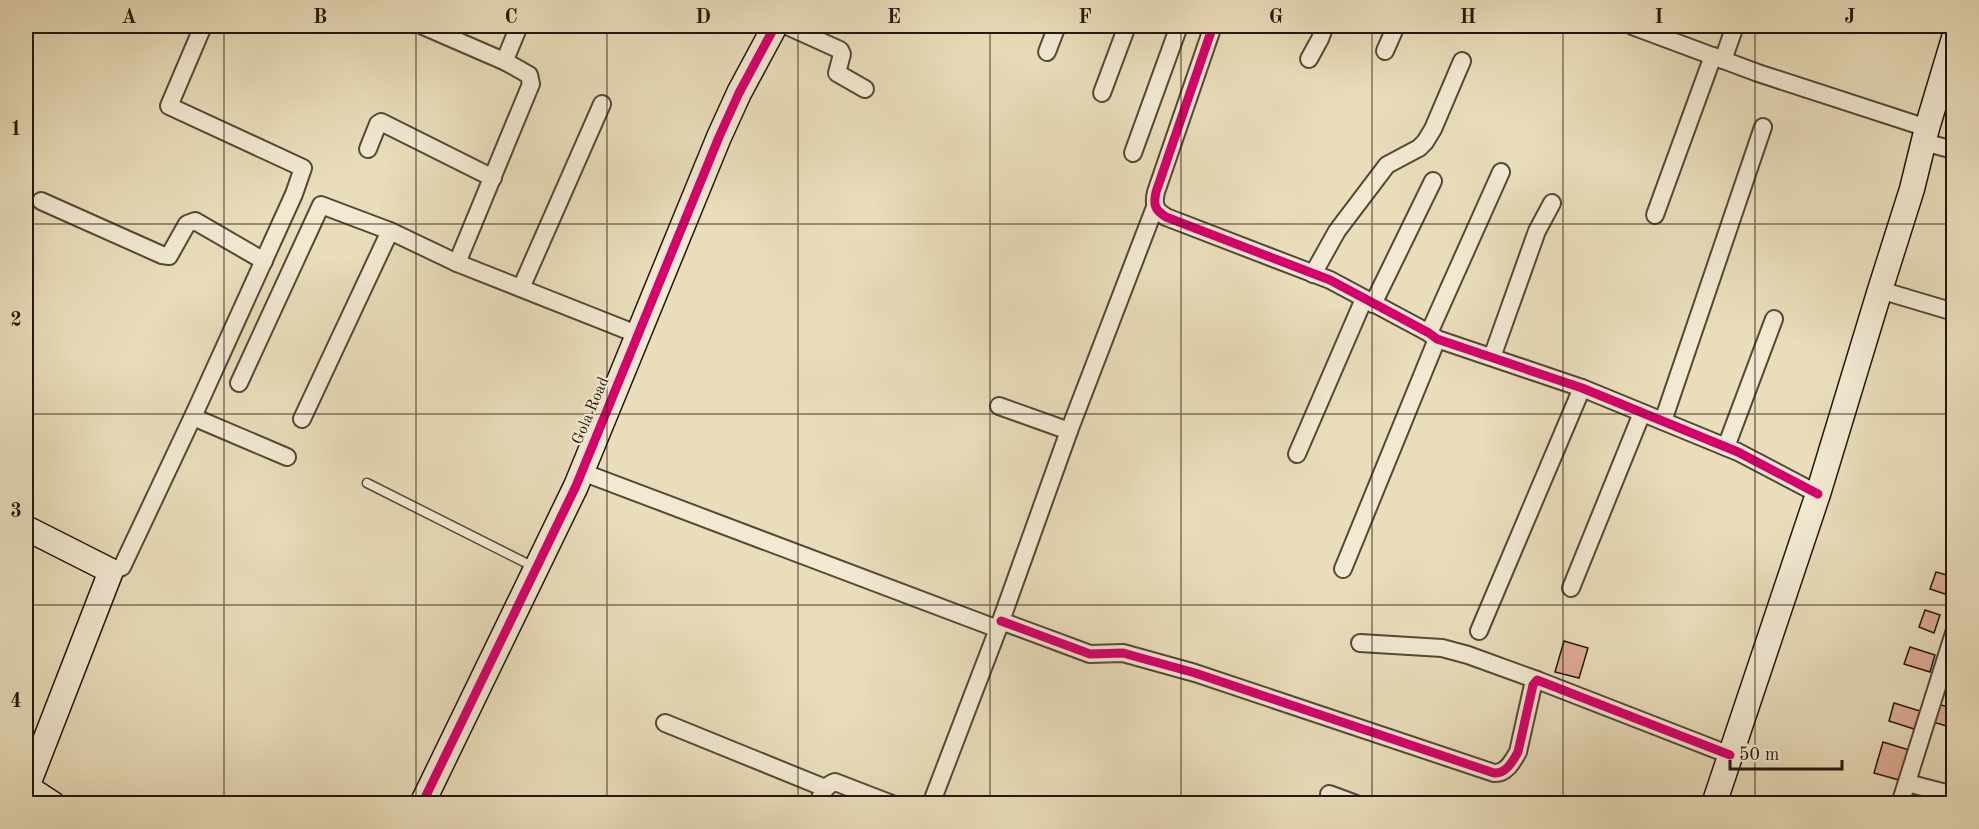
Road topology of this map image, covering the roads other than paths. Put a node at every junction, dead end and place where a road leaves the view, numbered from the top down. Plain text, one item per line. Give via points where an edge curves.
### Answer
1 (203, 26) edge
2 (423, 26) edge
3 (519, 26) edge
4 (775, 26) edge
5 (787, 26) edge
6 (1057, 26) edge
7 (1127, 26) edge
8 (1179, 26) edge
9 (1213, 26) edge
10 (1325, 26) edge
11 (1396, 26) edge
12 (1632, 26) edge
13 (1735, 26) edge
14 (1953, 38) edge
15 (1385, 51) dead end
16 (1047, 52) dead end
17 (1718, 58) junction
18 (1309, 59) dead end
19 (1462, 61) dead end
20 (506, 62) junction
21 (865, 89) dead end
22 (1102, 93) dead end
23 (602, 104) dead end
24 (1763, 127) dead end
25 (1925, 135) junction
26 (368, 149) dead end
27 (1953, 150) edge
28 (1133, 153) dead end
29 (1501, 172) dead end
30 (493, 178) junction
31 (1433, 181) dead end
32 (41, 201) dead end
33 (1552, 203) dead end
34 (1155, 207) junction
35 (1655, 215) dead end
36 (390, 231) junction
37 (264, 261) junction
38 (457, 263) junction
39 (1313, 274) junction
40 (521, 288) junction
41 (1880, 290) junction
42 (1368, 302) junction
43 (1953, 312) edge
44 (1774, 319) dead end
45 (639, 335) junction
46 (1433, 336) junction
47 (1492, 357) junction
48 (239, 383) dead end
49 (1582, 388) junction
50 (999, 406) dead end
51 (1642, 412) junction
52 (193, 417) junction
53 (302, 419) dead end
54 (1663, 421) junction
55 (1069, 431) junction
56 (1726, 447) junction
57 (1297, 454) dead end
58 (287, 457) dead end
59 (582, 472) junction
60 (367, 483) dead end
61 (1818, 494) junction
62 (26, 528) edge
63 (537, 568) junction
64 (1344, 569) dead end
65 (111, 571) junction
66 (1571, 588) dead end
67 (1000, 625) junction
68 (1479, 631) dead end
69 (1953, 633) edge
70 (1359, 643) dead end
71 (1537, 680) junction
72 (665, 723) dead end
73 (1730, 754) junction
74 (1907, 783) junction
75 (825, 788) junction
76 (26, 789) edge
77 (1329, 795) dead end
78 (1953, 795) edge
79 (53, 804) edge
80 (422, 804) edge
81 (817, 804) edge
82 (892, 804) edge
83 (931, 804) edge
84 (1356, 804) edge
85 (1714, 804) edge
86 (1900, 804) edge

1 - 37 street via 169,106 303,168
2 - 20 street
3 - 20 street
4 - 45 street, Gola Road via 719,137
5 - 21 street via 840,50 837,73
6 - 16 street
7 - 22 street
8 - 28 street
9 - 34 street via 1156,192
10 - 18 street
11 - 15 street
12 - 17 street
13 - 17 street
14 - 25 street
17 - 25 street
17 - 35 street
19 - 39 street via 1425,142 1387,165 1337,231
20 - 30 street via 530,75 531,80
23 - 40 street
24 - 54 street
25 - 27 street
25 - 41 street
26 - 30 street via 378,124 383,122
29 - 46 street
30 - 38 street
31 - 42 street
32 - 37 street via 162,255 169,256 187,224 195,221
33 - 47 street via 1537,231
34 - 39 street via 1166,217
34 - 55 street
36 - 38 street
36 - 48 street via 321,204
36 - 53 street
37 - 52 street
38 - 40 street
39 - 42 street
40 - 45 street
41 - 43 street
41 - 61 street
42 - 46 street
42 - 57 street
44 - 56 street
45 - 59 street, Gola Road
46 - 47 street
46 - 64 street
47 - 49 street
49 - 51 street
49 - 68 street
50 - 55 street
51 - 54 street
51 - 66 street
52 - 58 street
52 - 65 street via 122,567
54 - 56 street
55 - 67 street
56 - 61 street
59 - 63 street, Gola Road
59 - 67 street
60 - 63 lane
61 - 73 street
62 - 65 street
63 - 80 street, Gola Road
65 - 76 street
67 - 71 street via 1090,654 1123,653 1195,673 1498,774 1518,752
67 - 83 street
69 - 74 street
70 - 71 street via 1442,648
71 - 73 street
72 - 75 street
73 - 85 street
74 - 78 street
74 - 86 street
75 - 81 street
75 - 82 street via 838,783
76 - 79 street
77 - 84 street

